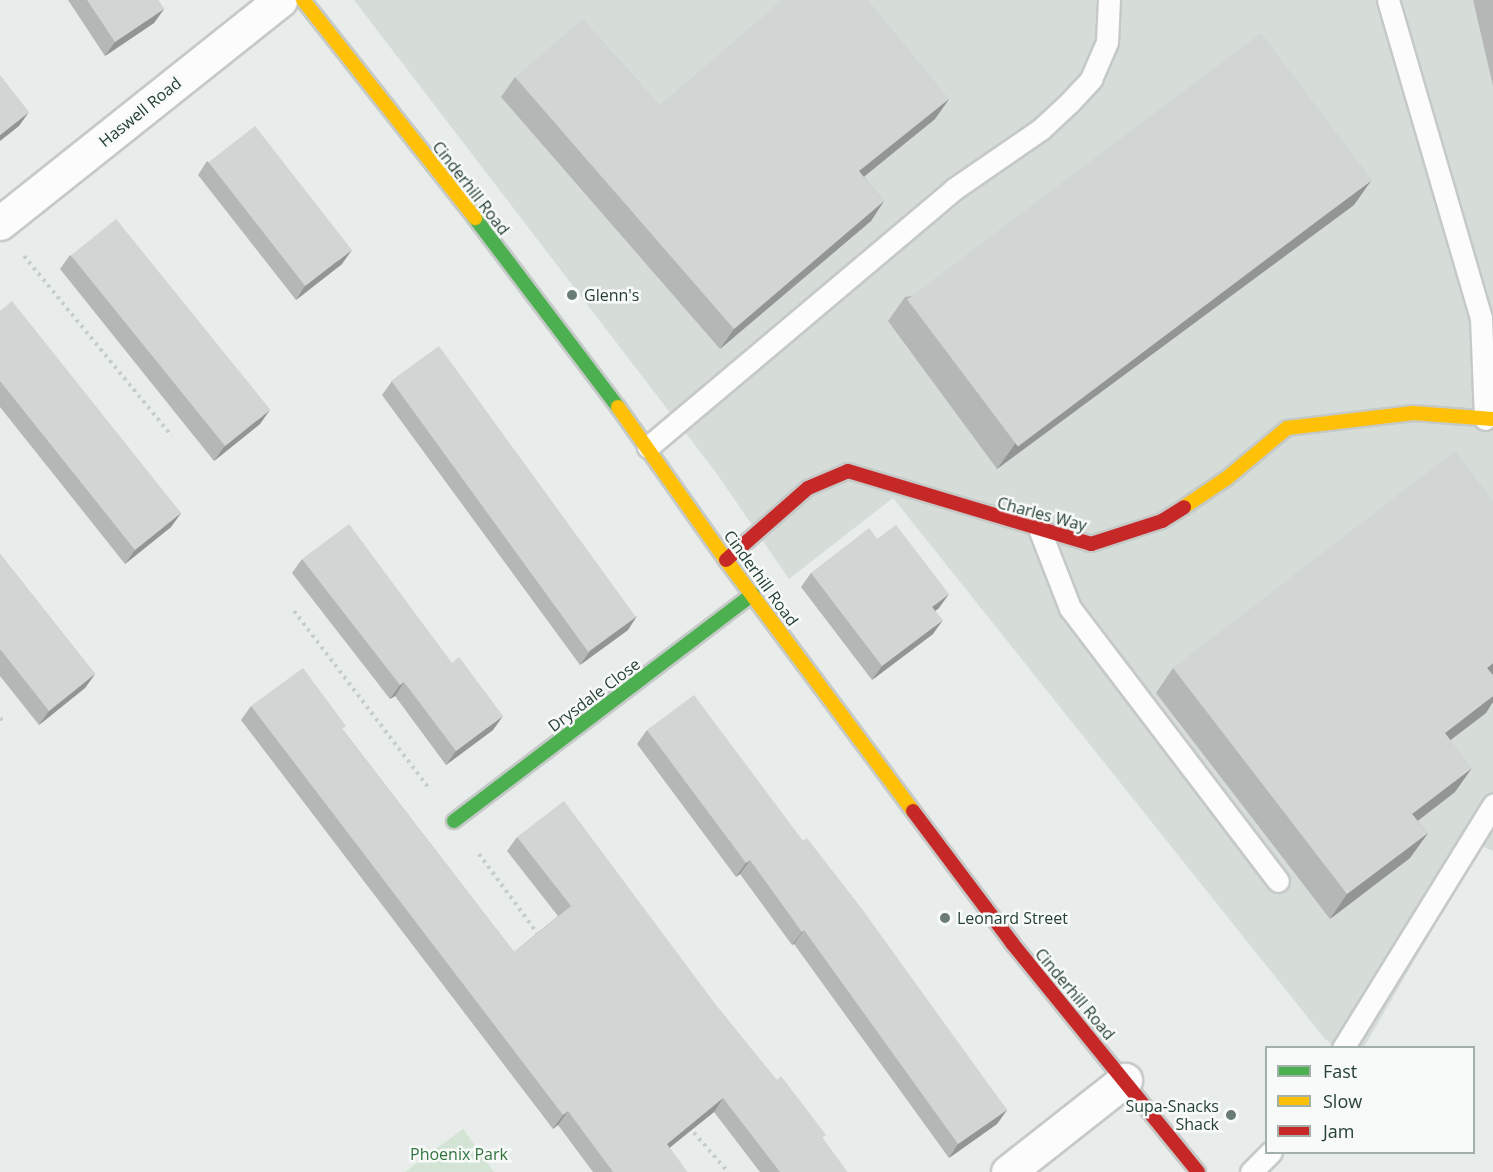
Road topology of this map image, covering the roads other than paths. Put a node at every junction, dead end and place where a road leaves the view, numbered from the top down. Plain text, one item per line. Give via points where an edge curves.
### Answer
1 (280, 0) edge
2 (303, 0) edge
3 (1109, 0) edge
4 (1388, 0) edge
5 (0, 223) edge
6 (1489, 419) edge
7 (648, 447) junction
8 (1040, 531) junction
9 (726, 560) junction
10 (753, 594) junction
11 (1493, 805) edge
12 (454, 821) dead end
13 (1278, 881) dead end
14 (1344, 1046) edge
15 (1125, 1080) junction
16 (1269, 1154) edge
17 (1008, 1172) edge
18 (1198, 1172) edge
19 (1251, 1172) edge

1 - 5 street, Haswell Road
2 - 7 street, Cinderhill Road via 483,228
3 - 7 lane via 1107,42 1091,79 1062,110 954,189
4 - 6 lane via 1481,318
6 - 8 street, Charles Way via 1413,413 1287,428 1227,478 1162,521 1090,544
7 - 9 street, Cinderhill Road
8 - 9 street, Charles Way via 848,471 808,488
8 - 13 lane via 1070,608
9 - 10 street, Cinderhill Road
10 - 12 street, Drysdale Close
10 - 15 street, Cinderhill Road via 1012,943
11 - 14 lane
15 - 17 street
15 - 18 street, Cinderhill Road
16 - 19 lane

